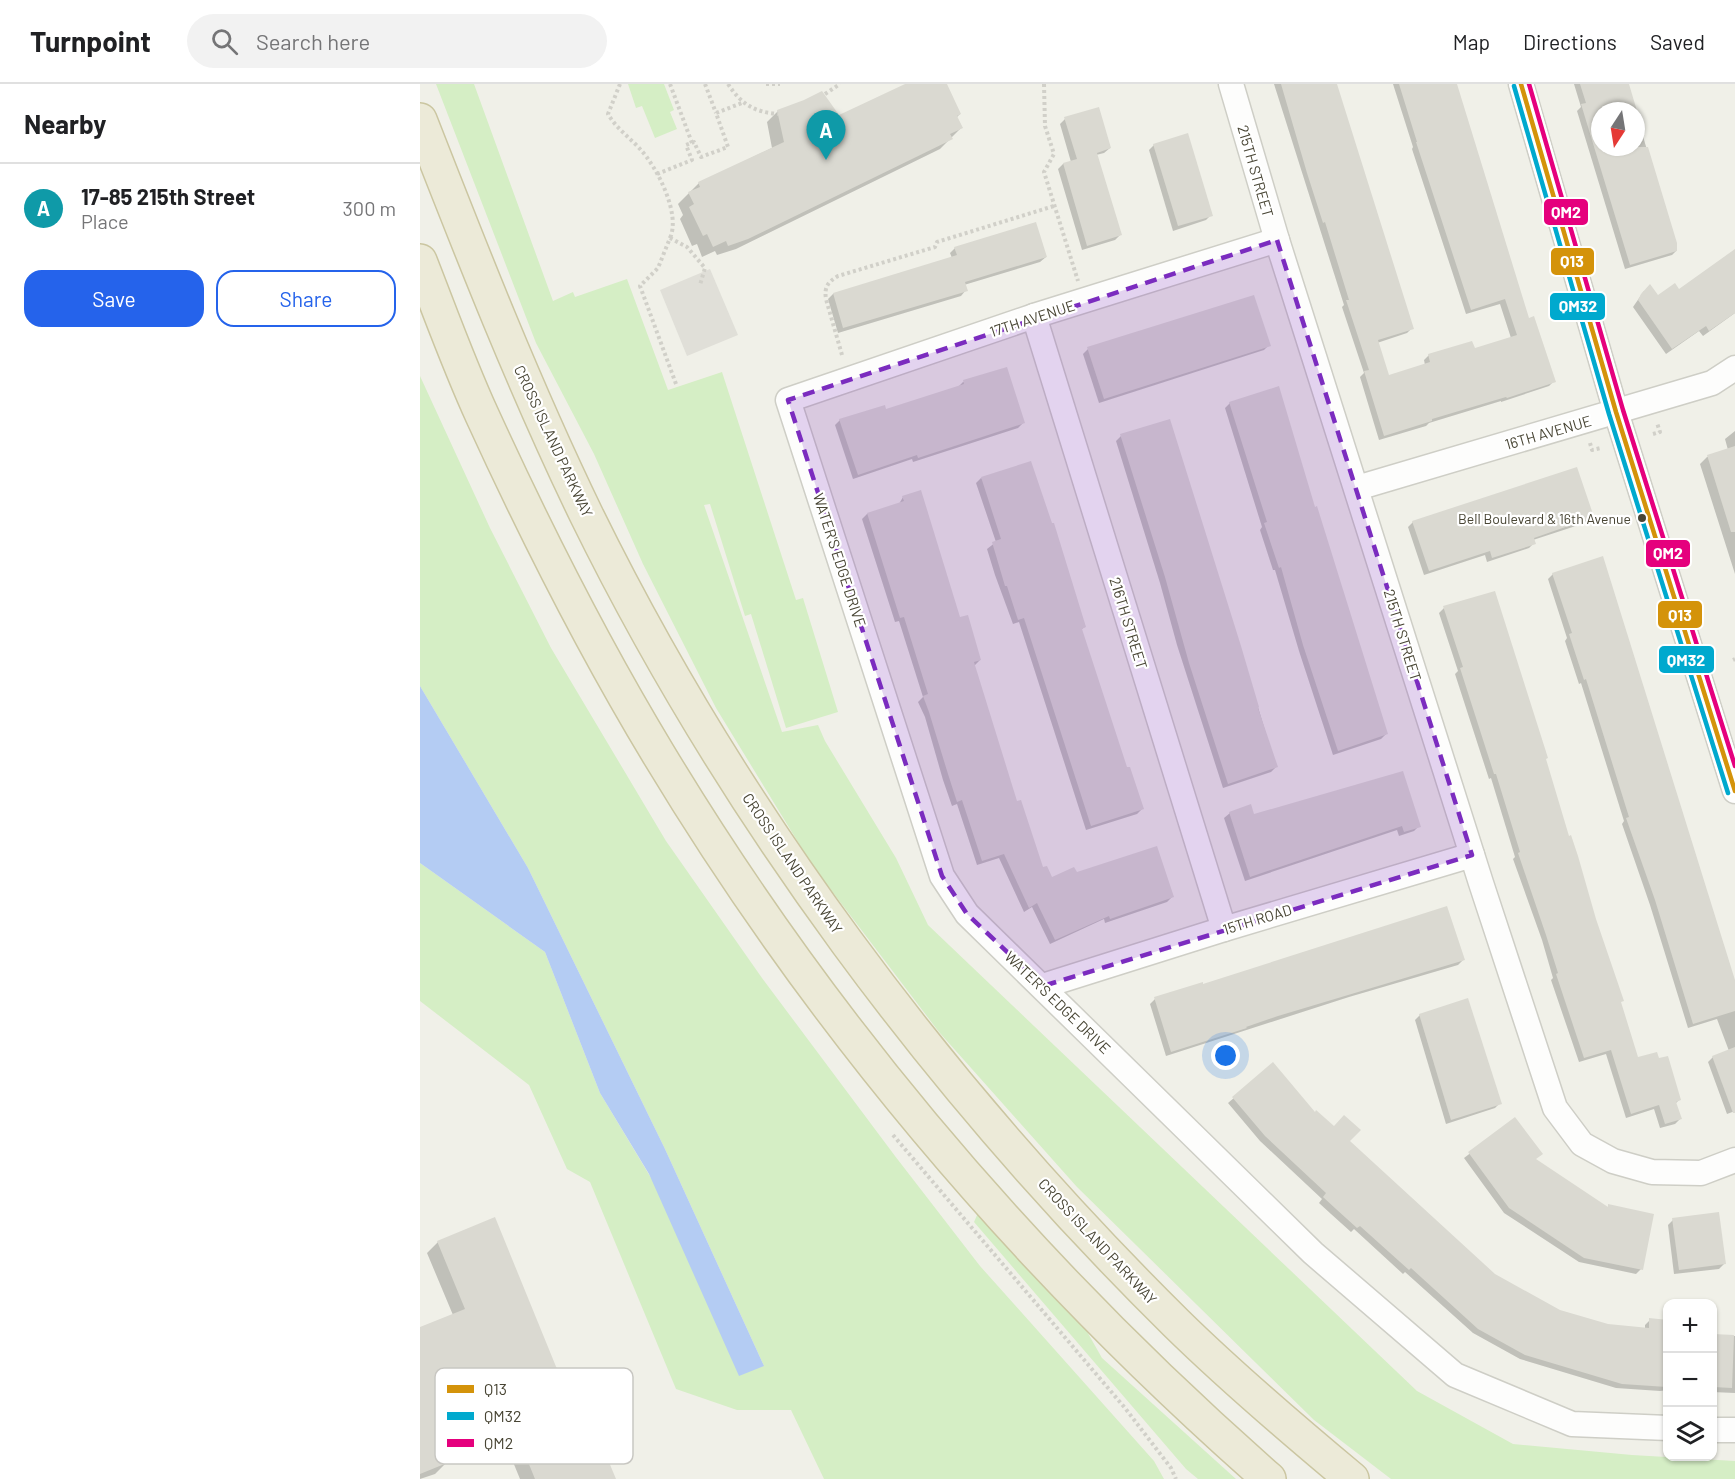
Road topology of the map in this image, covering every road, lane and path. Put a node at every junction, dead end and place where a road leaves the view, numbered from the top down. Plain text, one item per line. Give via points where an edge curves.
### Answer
1 (620, 84) edge
2 (670, 84) edge
3 (705, 84) edge
4 (728, 84) edge
5 (766, 84) edge
6 (780, 84) edge
7 (840, 84) edge
8 (1044, 84) edge
9 (1231, 84) edge
10 (1521, 84) edge
11 (825, 94) dead end
12 (742, 103) junction
13 (716, 113) junction
14 (778, 114) dead end
15 (420, 120) edge
16 (692, 143) junction
17 (657, 174) junction
18 (1054, 206) junction
19 (670, 238) junction
20 (1277, 240) junction
21 (420, 261) edge
22 (1078, 281) dead end
23 (700, 285) dead end
24 (1034, 316) junction
25 (842, 355) dead end
26 (1735, 368) edge
27 (676, 384) dead end
28 (788, 400) joint
29 (1616, 412) junction
30 (1657, 423) dead end
31 (1653, 434) dead end
32 (1590, 443) dead end
33 (1601, 448) dead end
34 (1357, 488) junction
35 (1735, 791) edge
36 (1472, 855) junction
37 (1224, 929) junction
38 (1043, 986) junction
39 (1735, 1160) edge
40 (1663, 1428) edge
41 (1717, 1430) edge
42 (1735, 1430) edge
43 (1269, 1479) edge
44 (1352, 1479) edge

1 - 17 path via 608,114 642,150
2 - 16 path
3 - 13 path
4 - 12 path
5 - 6 path
7 - 11 path
8 - 18 path via 1045,126 1053,154 1044,172
9 - 20 street, 215TH STREET
10 - 29 street
12 - 13 path
12 - 14 path via 764,113
13 - 16 path via 728,147 701,157
15 - 44 highway, CROSS ISLAND PARKWAY via 526,386 587,515 702,725 823,910 925,1047 1028,1167 1176,1324
16 - 17 path via 686,145 692,160
17 - 19 path via 674,219
18 - 22 path
18 - 25 path via 829,281 826,299
19 - 23 path via 687,248 705,268
19 - 27 path via 658,268 640,286
20 - 24 street, 17TH AVENUE
20 - 34 street, 215TH STREET
21 - 43 highway via 480,410 580,615 659,755 747,891 879,1071 981,1194 1090,1311
24 - 28 street, 17TH AVENUE
24 - 37 street, 216TH STREET
26 - 29 street, 16TH AVENUE via 1712,383
28 - 38 street, WATER'S EDGE DRIVE via 942,876 967,914
29 - 34 street, 16TH AVENUE
29 - 35 street
30 - 31 path via 1659,432
32 - 33 path via 1592,450
34 - 36 street, 215TH STREET
36 - 37 street, 15TH ROAD
36 - 39 street, 215TH STREET via 1555,1108 1582,1144 1613,1161 1652,1172 1701,1173
37 - 38 street, 15TH ROAD
38 - 40 street, WATER'S EDGE DRIVE via 1313,1253 1455,1375 1572,1424
41 - 42 street

